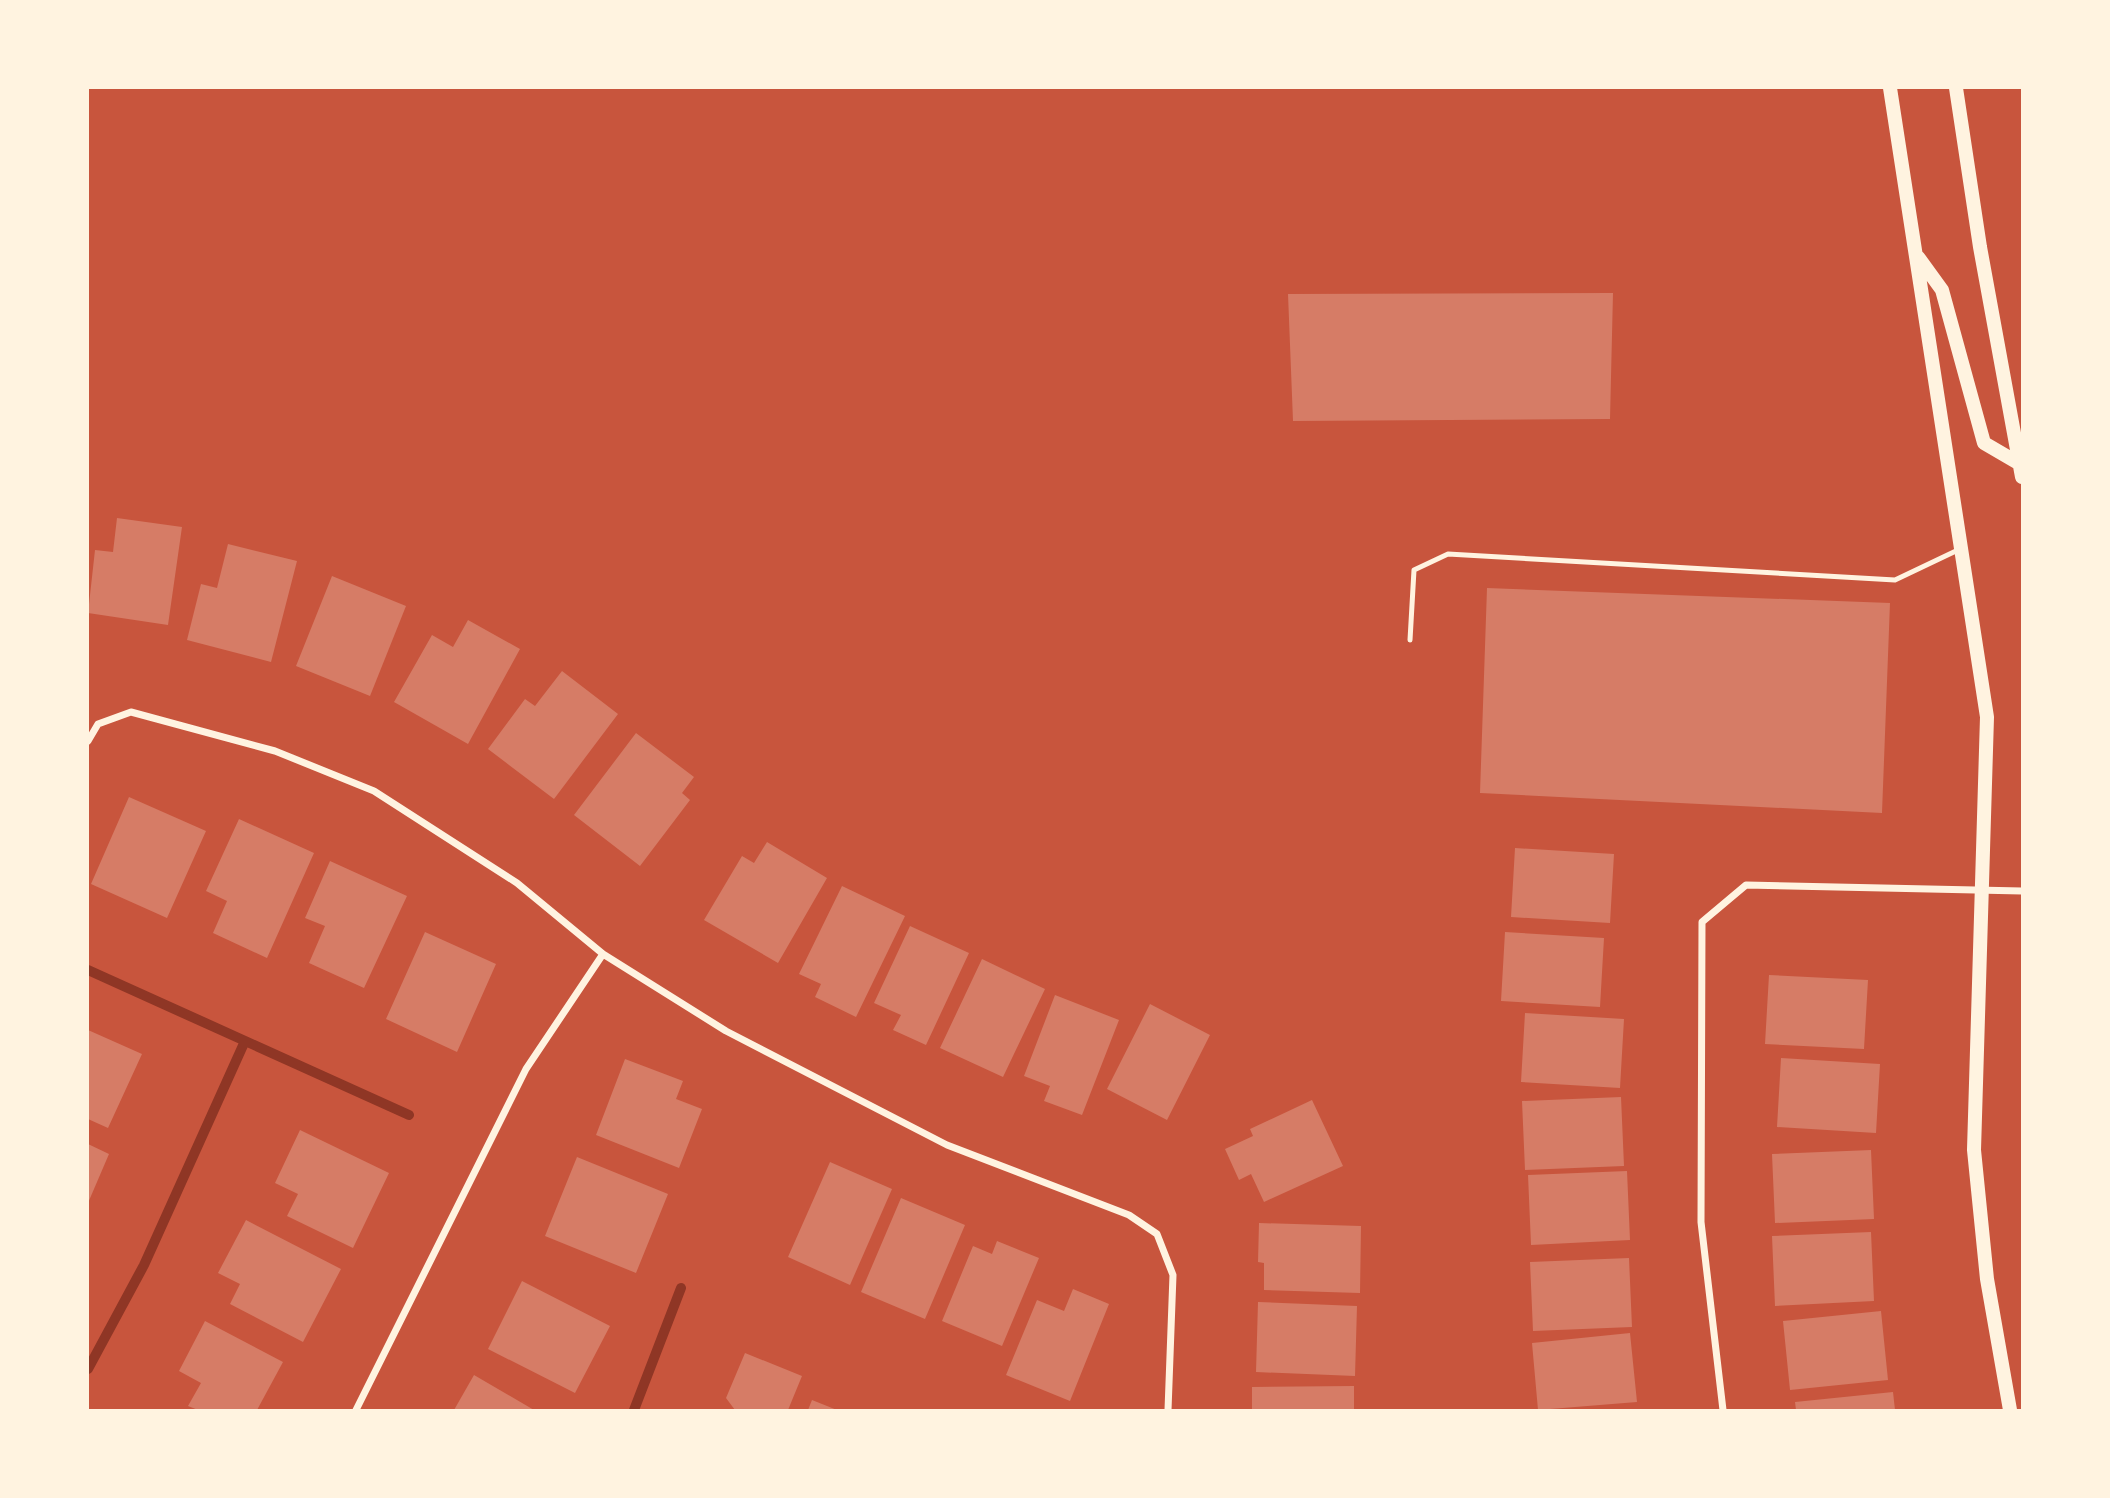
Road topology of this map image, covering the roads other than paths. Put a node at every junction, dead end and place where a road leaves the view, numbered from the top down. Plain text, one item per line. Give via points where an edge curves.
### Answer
1 (1890, 88) edge
2 (1956, 88) edge
3 (1916, 254) junction
4 (2021, 470) edge
5 (1961, 549) junction
6 (1410, 640) dead end
7 (88, 741) edge
8 (1982, 889) junction
9 (2022, 891) edge
10 (603, 954) junction
11 (356, 1410) edge
12 (1168, 1410) edge
13 (1723, 1410) edge
14 (2010, 1410) edge

1 - 3 main road
2 - 4 main road
3 - 4 main road via 1942,290 1984,443
3 - 5 main road
5 - 6 lane via 1895,580 1448,554 1414,570
5 - 8 main road via 1987,717
7 - 10 street via 99,724 131,712 275,751 374,791 517,883
8 - 9 street
8 - 13 street via 1746,885 1702,922 1701,1222
8 - 14 main road via 1974,1150 1987,1279
10 - 11 street via 526,1069
10 - 12 street via 726,1031 947,1145 1129,1215 1157,1234 1172,1275

